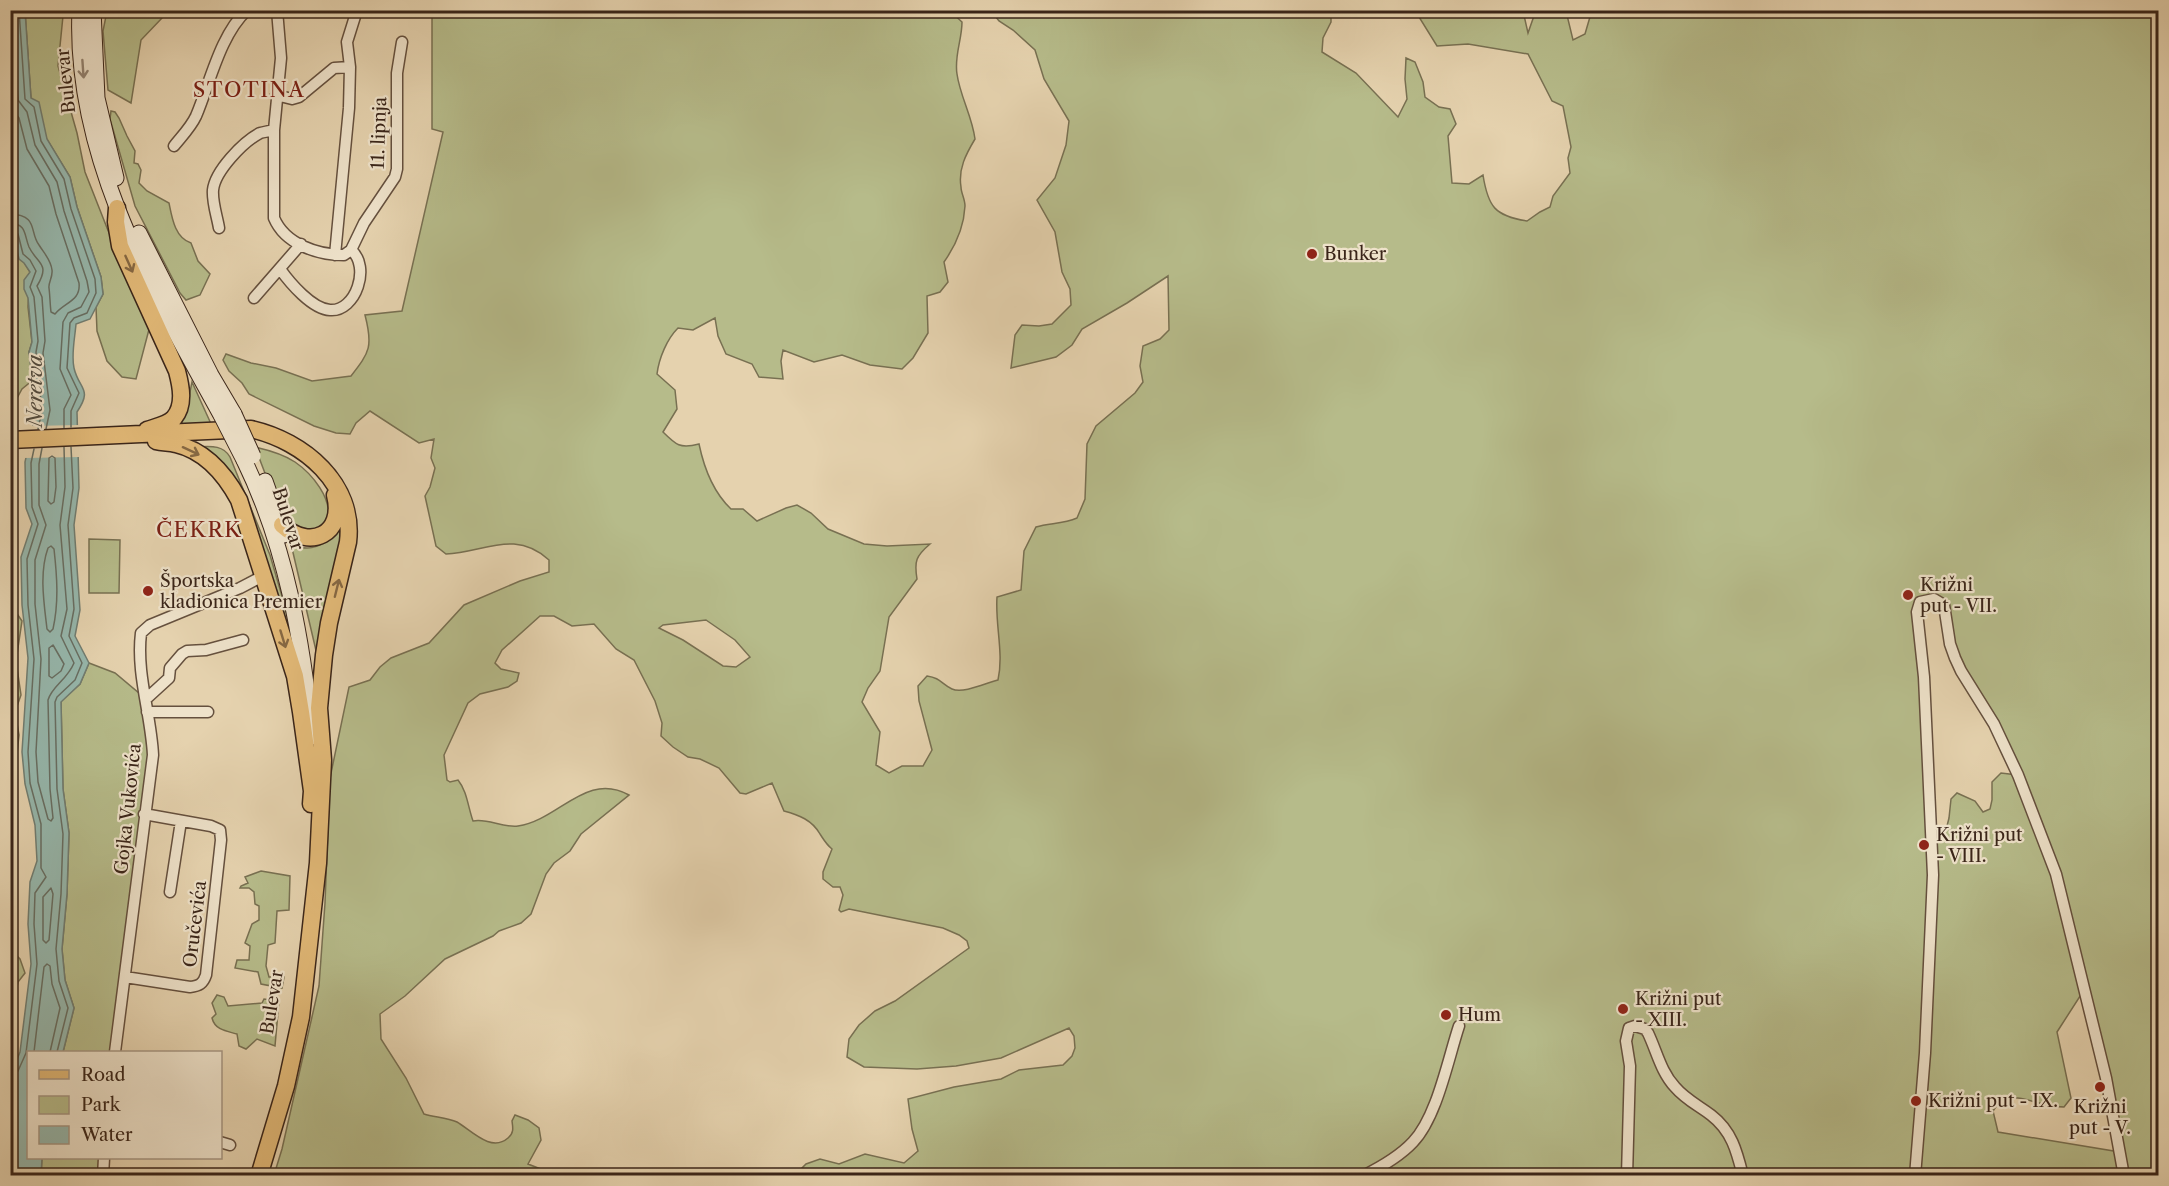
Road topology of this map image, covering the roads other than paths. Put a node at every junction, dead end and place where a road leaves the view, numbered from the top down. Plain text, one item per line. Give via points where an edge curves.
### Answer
1 (247, 10) edge
2 (277, 10) edge
3 (357, 10) edge
4 (90, 12) edge
5 (402, 42) dead end
6 (350, 67) junction
7 (276, 95) junction
8 (274, 130) junction
9 (174, 146) dead end
10 (117, 208) junction
11 (219, 228) dead end
12 (301, 244) junction
13 (351, 250) junction
14 (335, 255) junction
15 (280, 269) junction
16 (254, 298) dead end
17 (228, 415) junction
18 (135, 435) junction
19 (10, 440) edge
20 (248, 458) junction
21 (330, 480) junction
22 (282, 525) junction
23 (262, 576) junction
24 (243, 640) dead end
25 (146, 699) junction
26 (320, 708) junction
27 (147, 712) junction
28 (208, 712) dead end
29 (312, 791) junction
30 (144, 814) junction
31 (181, 821) junction
32 (170, 892) dead end
33 (125, 977) junction
34 (1458, 1026) dead end
35 (116, 1051) edge
36 (105, 1159) edge
37 (104, 1176) edge
38 (248, 1176) edge
39 (259, 1176) edge
40 (1363, 1176) edge
41 (1627, 1176) edge
42 (1743, 1176) edge
43 (1915, 1176) edge
44 (2124, 1176) edge

1 - 9 street via 236,22 213,67 196,118
2 - 7 street via 281,58
3 - 6 street, 11. lipnja via 347,42
4 -> 10 main road, Bulevar via 86,102 95,145
4 - 17 main road via 97,98 112,169
5 - 13 street, 11. lipnja via 397,73 397,169
6 - 7 street via 334,68 298,97
6 - 14 street, 11. lipnja
7 - 8 street
8 - 11 street via 260,133 238,151 217,179 213,191
8 - 12 street via 274,218 279,229
10 - 17 main road, Bulevar via 162,304
10 -> 18 main road via 120,246 181,386 174,418
12 - 14 street
12 - 15 street
13 - 14 street
13 - 15 street via 361,264 361,280 339,309 328,310 309,300
15 - 16 street
17 - 20 main road, Bulevar, bridge
18 - 19 main road
18 - 21 main road via 251,429 301,450
18 -> 23 main road via 187,448 224,474 239,500
20 - 22 main road
20 - 29 main road, Bulevar via 296,619 312,732
21 - 22 main road via 338,510 329,530 301,538
26 -> 21 main road via 329,623 350,529 342,494
22 - 26 main road via 304,609
23 - 25 street, Gojka Vukovića via 144,628 139,652
23 -> 29 main road via 294,676
24 - 25 street via 182,654 170,668 169,678
25 - 27 street, Gojka Vukovića
26 - 39 main road via 318,863 306,977 294,1054
27 - 28 street
27 - 30 street, Gojka Vukovića via 153,755
29 - 38 main road, Bulevar via 291,1016 275,1088
30 - 31 street, Oručevića
30 - 33 street, Gojka Vukovića
31 - 32 street, Oručevića
31 - 33 street, Oručevića via 215,827 221,834 204,981 190,987
33 - 35 street, Gojka Vukovića
34 - 40 street via 1435,1102 1420,1134 1403,1151
36 - 37 street
41 - 42 street via 1630,1066 1626,1036 1629,1028 1635,1026 1648,1033 1661,1068 1675,1088 1728,1133
43 - 44 street via 1933,875 1917,612 1920,602 1934,598 1944,605 1955,658 2019,775 2056,874 2106,1078

